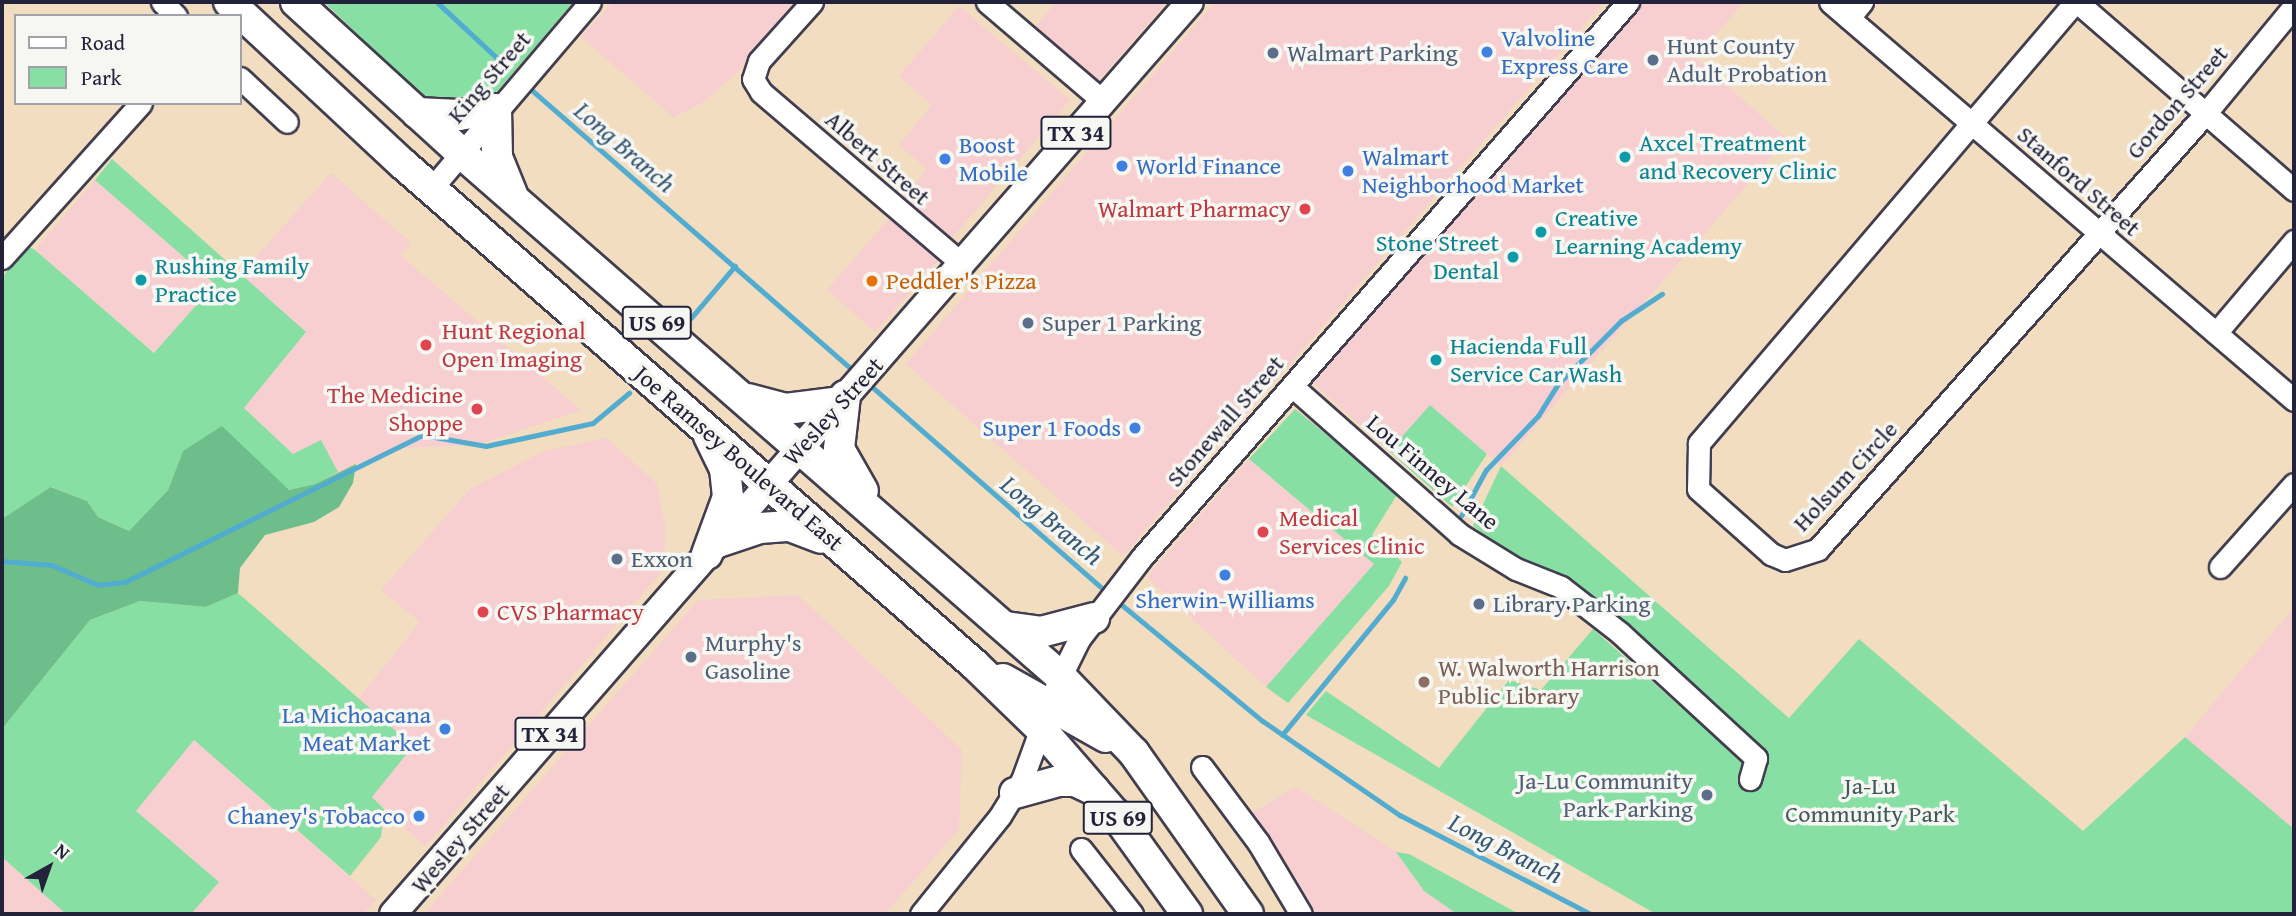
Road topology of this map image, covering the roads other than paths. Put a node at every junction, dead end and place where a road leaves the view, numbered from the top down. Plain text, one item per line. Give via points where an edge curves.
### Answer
1 (296, 2) edge
2 (590, 2) edge
3 (812, 2) edge
4 (987, 2) edge
5 (1190, 2) edge
6 (1628, 2) edge
7 (1830, 2) edge
8 (2076, 2) edge
9 (2294, 6) edge
10 (1856, 10) edge
11 (242, 18) edge
12 (242, 80) edge
13 (503, 101) junction
14 (1103, 101) junction
15 (139, 105) edge
16 (417, 113) junction
17 (2204, 114) junction
18 (287, 122) dead end
19 (1970, 122) junction
20 (460, 152) junction
21 (431, 189) junction
22 (2294, 190) edge
23 (513, 198) junction
24 (2098, 232) junction
25 (2294, 241) edge
26 (5, 247) edge
27 (961, 263) junction
28 (2216, 333) junction
29 (1292, 386) junction
30 (741, 396) junction
31 (844, 397) junction
32 (2294, 400) edge
33 (706, 430) junction
34 (800, 448) junction
35 (768, 484) junction
36 (2294, 484) edge
37 (878, 515) junction
38 (839, 546) junction
39 (713, 548) junction
40 (2220, 567) dead end
41 (1096, 614) junction
42 (1006, 627) junction
43 (1060, 676) junction
44 (1045, 717) junction
45 (1133, 752) junction
46 (1202, 767) dead end
47 (1750, 779) dead end
48 (1094, 790) junction
49 (1015, 793) junction
50 (1081, 849) dead end
51 (393, 914) edge
52 (921, 914) edge
53 (1132, 914) edge
54 (1187, 914) edge
55 (1248, 914) edge
56 (1301, 914) edge

1 - 16 highway, Joe Ramsey Boulevard East / US 69
2 - 13 street, King Street
3 - 27 street, Albert Street via 759,61 753,79 761,92
4 - 14 street
5 - 14 main road, Wesley Street / TX 34
6 - 29 street, Stonewall Street
7 - 10 street, Stanford Street
8 - 17 street
8 - 19 street, Holsum Circle
9 - 17 street, Gordon Street
10 - 19 street, Stanford Street
11 - 21 highway, Joe Ramsey Boulevard East / US 69
12 - 18 street
13 - 16 highway via 452,115
13 - 20 street, King Street
13 - 23 highway via 497,157
14 - 27 main road, Wesley Street / TX 34
15 - 26 street
16 - 20 highway, Joe Ramsey Boulevard East / US 69
17 - 22 street
17 - 24 street, Gordon Street
19 - 24 street, Stanford Street
19 - 24 street, Holsum Circle via 1715,420 1699,443 1695,460 1698,489 1705,499 1771,554 1785,559 1818,549
20 - 21 street, King Street
20 - 23 highway, Joe Ramsey Boulevard East / US 69
21 - 33 highway, Joe Ramsey Boulevard East / US 69
23 - 30 highway, Joe Ramsey Boulevard East / US 69
24 - 28 street, Stanford Street
25 - 28 street
27 - 31 main road, Wesley Street / TX 34
28 - 32 street, Stanford Street
29 - 41 street, Stonewall Street
29 - 47 street, Lou Finney Lane via 1459,534 1516,569 1561,587 1618,632 1756,758
30 - 31 highway via 772,408
30 - 34 highway, Joe Ramsey Boulevard East / US 69
31 - 34 main road, Wesley Street / TX 34
31 - 37 highway via 839,449
33 - 35 highway, Joe Ramsey Boulevard East / US 69
33 - 39 highway via 724,469 728,497
34 - 35 main road, Wesley Street / TX 34
34 - 37 highway, Joe Ramsey Boulevard East / US 69
35 - 38 highway, Joe Ramsey Boulevard East / US 69
35 - 39 main road, Wesley Street / TX 34
36 - 40 street
37 - 42 highway, Joe Ramsey Boulevard East / US 69
38 - 39 highway via 790,526 760,528
38 - 44 highway, Joe Ramsey Boulevard East / US 69 via 974,664
39 - 51 main road, Wesley Street / TX 34
41 - 42 highway via 1041,632
41 - 43 street, Stonewall Street
42 - 43 highway, Joe Ramsey Boulevard East / US 69
43 - 44 street, Stonewall Street
43 - 45 highway, Joe Ramsey Boulevard East / US 69
44 - 45 highway
44 - 48 highway, Joe Ramsey Boulevard East / US 69
44 - 49 street, Stonewall Street
45 - 55 highway, Joe Ramsey Boulevard East / US 69
46 - 56 street via 1258,842
48 - 49 highway via 1075,781 1059,781
48 - 54 highway, Joe Ramsey Boulevard East / US 69
49 - 52 street, Stonewall Street via 971,859
50 - 53 street

